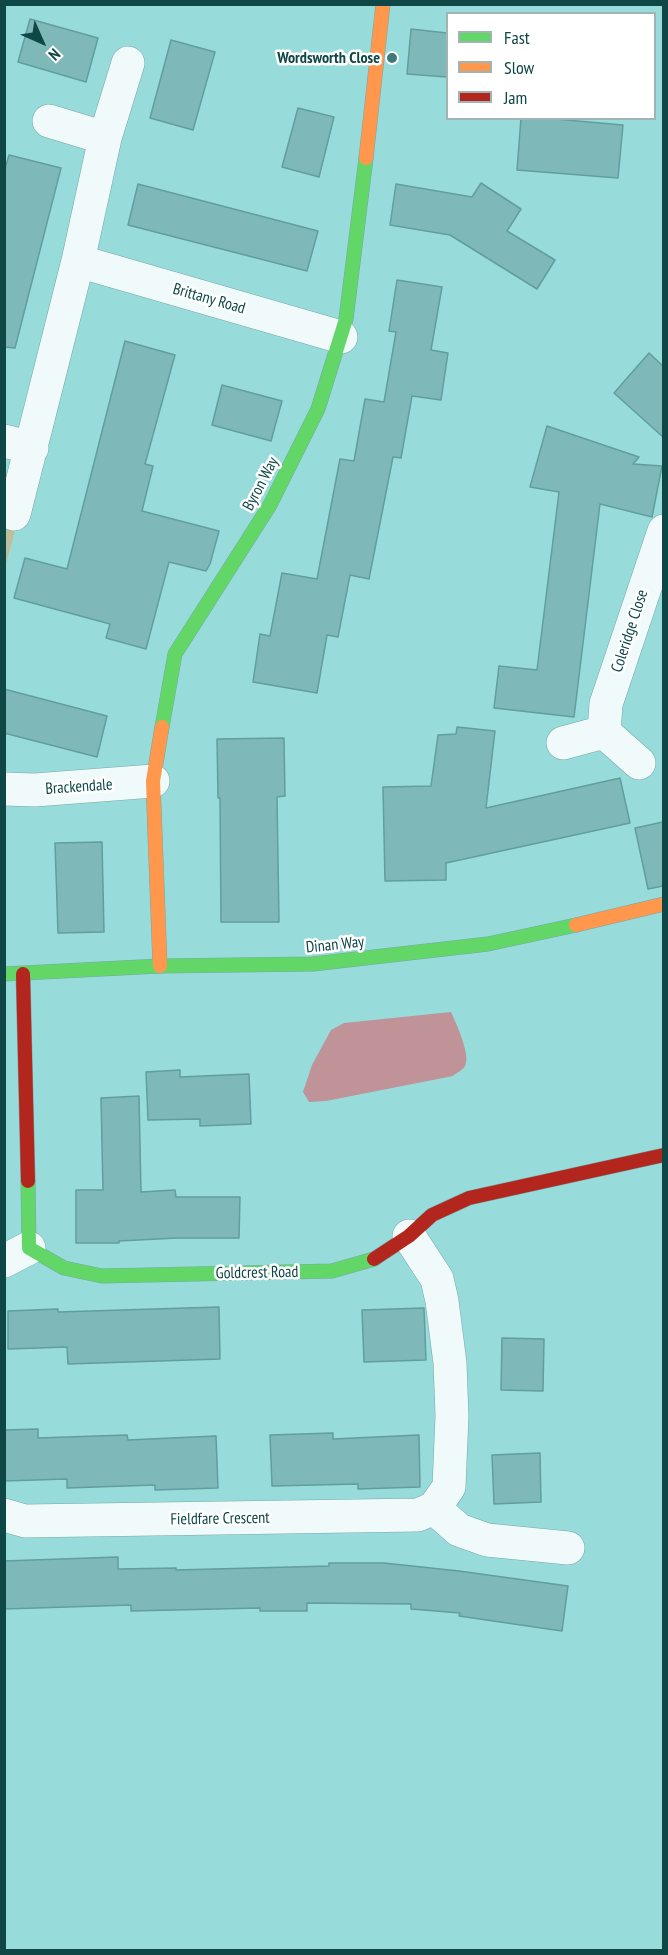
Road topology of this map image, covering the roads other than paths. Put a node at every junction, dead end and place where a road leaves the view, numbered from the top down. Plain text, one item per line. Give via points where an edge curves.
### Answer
1 (383, 4) edge
2 (128, 63) dead end
3 (50, 121) dead end
4 (105, 138) junction
5 (78, 261) junction
6 (341, 337) junction
7 (18, 444) edge
8 (14, 514) dead end
9 (663, 531) edge
10 (604, 732) junction
11 (563, 743) dead end
12 (639, 763) dead end
13 (153, 781) junction
14 (4, 789) edge
15 (663, 904) edge
16 (160, 966) junction
17 (4, 974) edge
18 (23, 974) junction
19 (15, 1051) edge
20 (663, 1155) edge
21 (409, 1236) junction
22 (17, 1255) edge
23 (434, 1508) junction
24 (4, 1515) edge
25 (568, 1548) dead end

1 - 6 street, Byron Way
2 - 4 street
3 - 4 street
4 - 5 street
5 - 6 street, Brittany Road
5 - 7 street
6 - 13 street, Byron Way via 318,409 270,505 175,654
7 - 8 street
9 - 10 street, Coleridge Close via 606,704
10 - 11 street
10 - 12 street
13 - 14 street, Brackendale
13 - 16 street, Byron Way
15 - 16 street, Dinan Way via 488,944 314,964
16 - 18 street, Dinan Way
17 - 18 street, Dinan Way
18 - 19 street, Goldcrest Road
19 - 22 street, Goldcrest Road
20 - 21 street, Goldcrest Road via 469,1198 432,1215
21 - 22 street, Goldcrest Road via 370,1262 332,1271 102,1276
21 - 23 street via 437,1279 450,1363 450,1487
23 - 24 street, Fieldfare Crescent via 418,1515 174,1520 26,1521
23 - 25 street via 459,1530 487,1540

